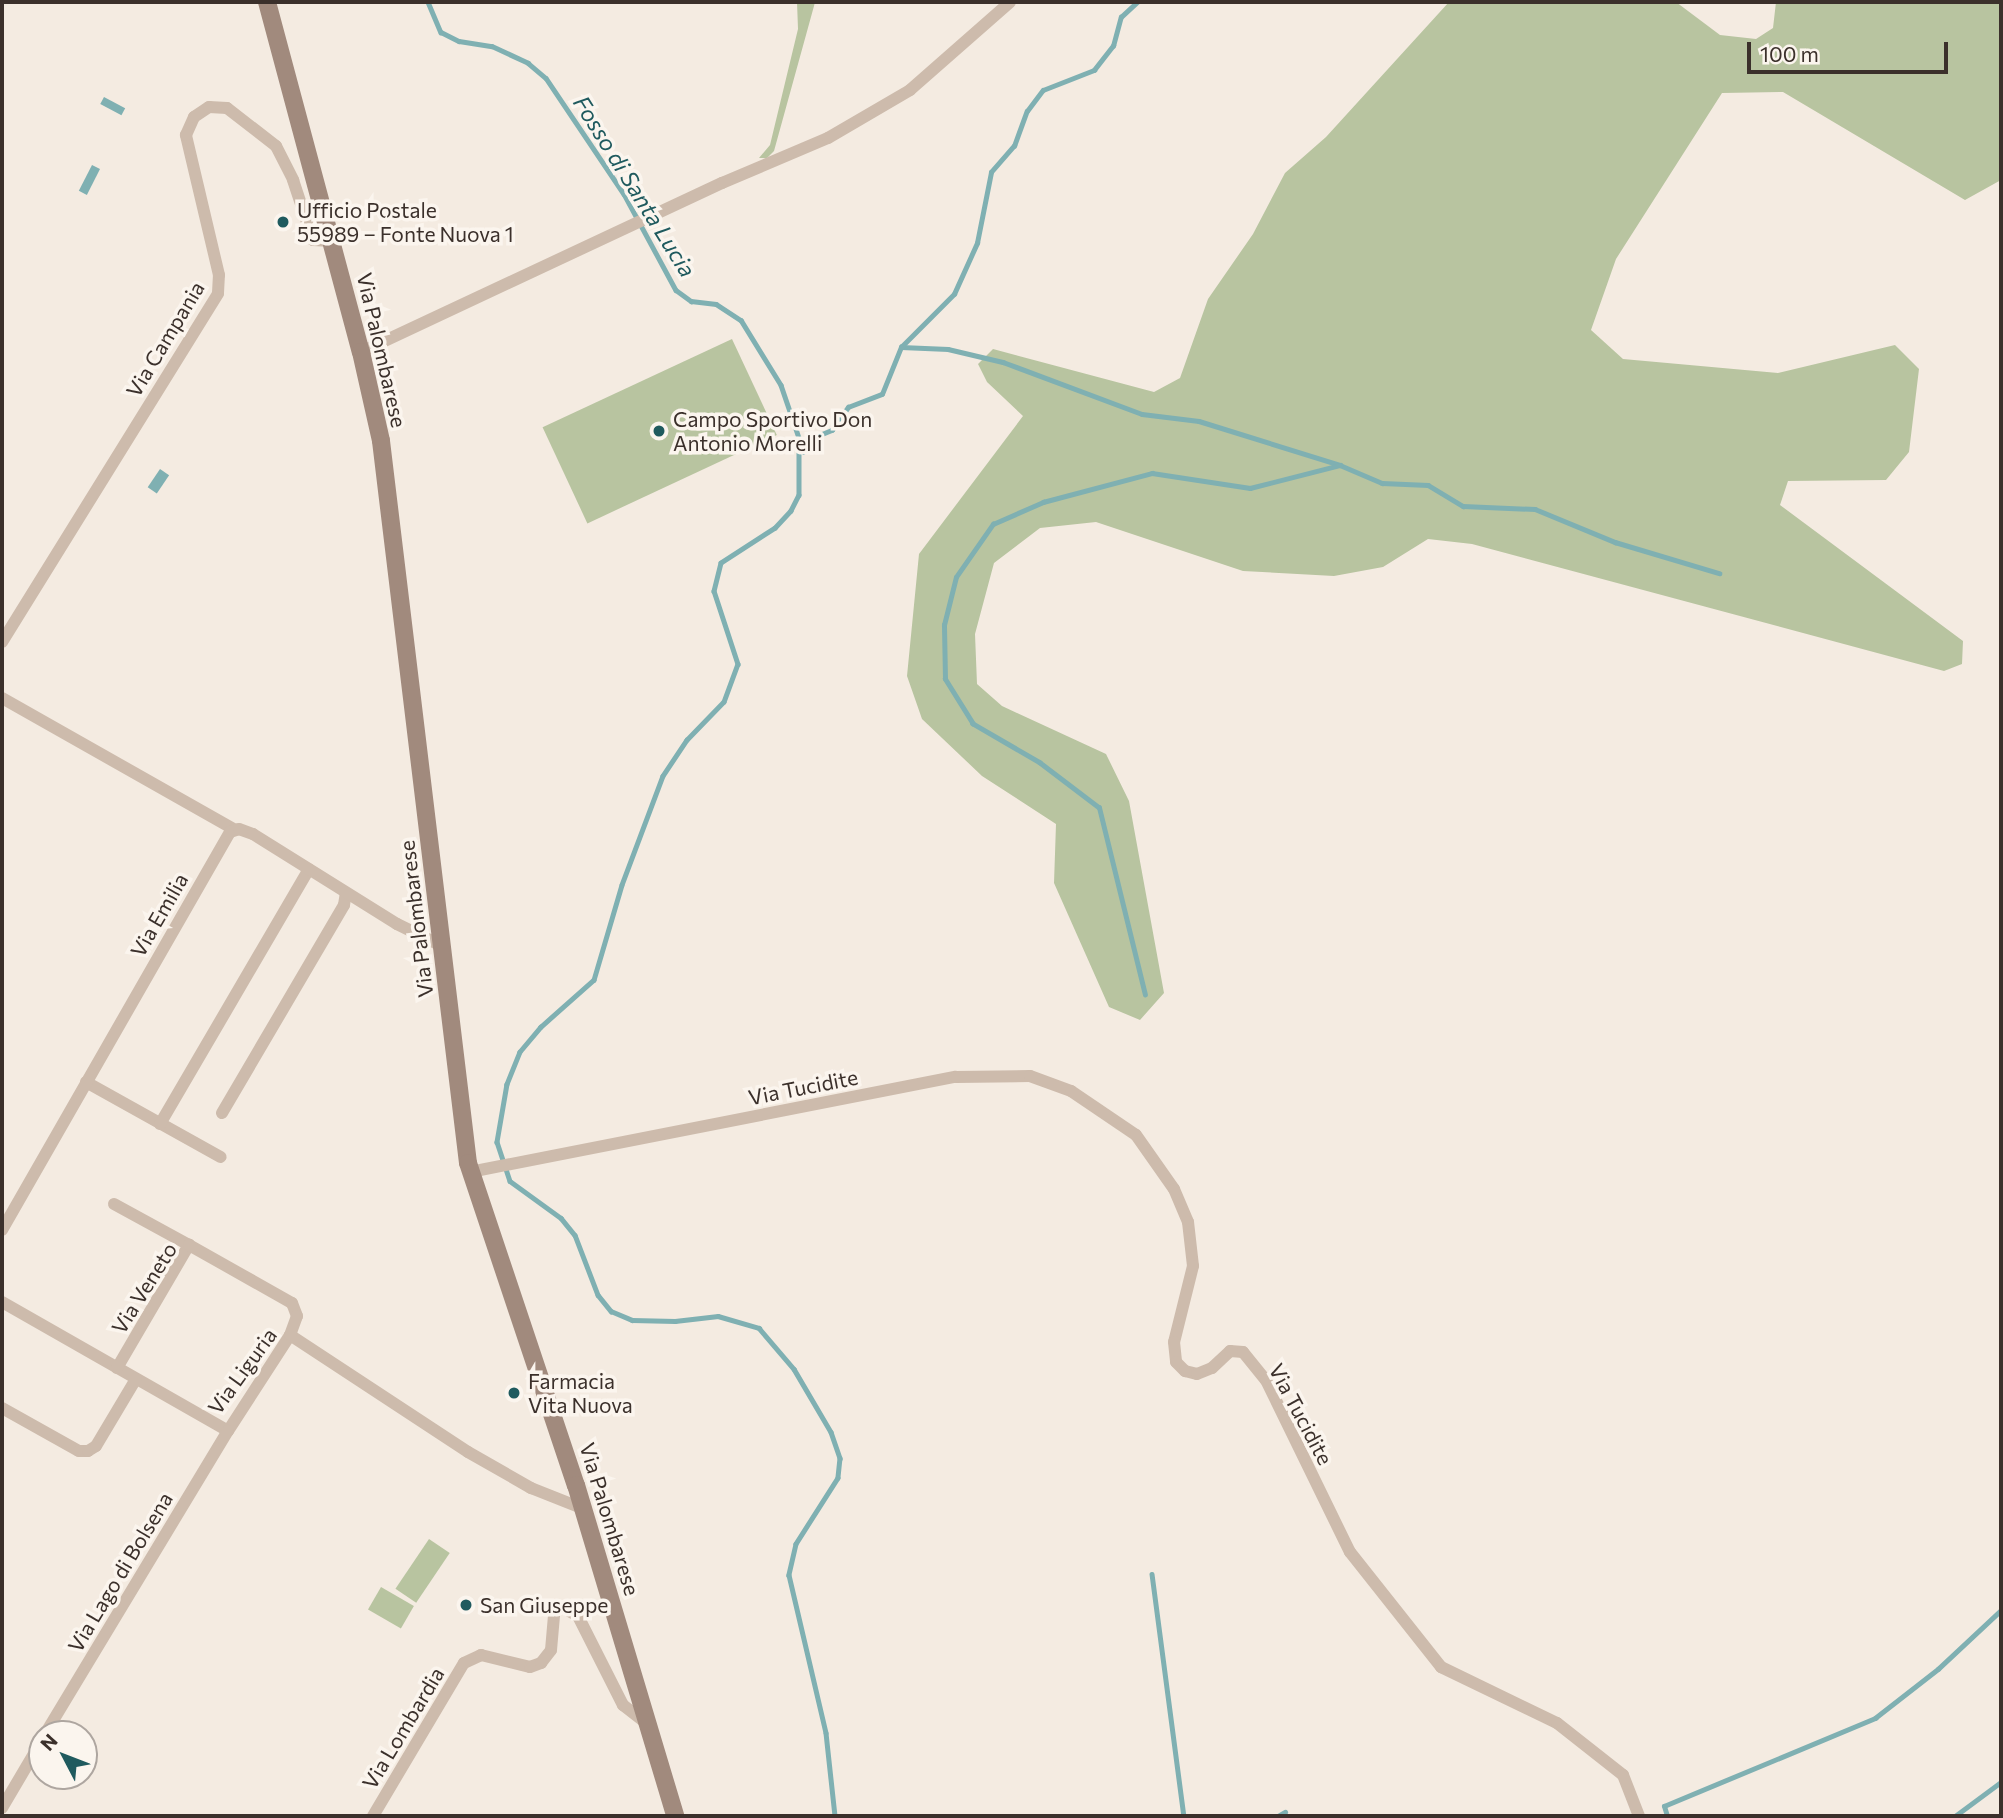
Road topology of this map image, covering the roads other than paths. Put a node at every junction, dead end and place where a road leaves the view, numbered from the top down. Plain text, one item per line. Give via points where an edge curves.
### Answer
1 (267, 2) edge
2 (1010, 2) edge
3 (332, 241) junction
4 (361, 352) junction
5 (2, 642) edge
6 (2, 698) edge
7 (234, 830) junction
8 (309, 869) junction
9 (346, 893) junction
10 (442, 946) junction
11 (86, 1082) junction
12 (222, 1113) dead end
13 (160, 1124) junction
14 (220, 1157) dead end
15 (470, 1172) junction
16 (114, 1204) dead end
17 (2, 1230) edge
18 (189, 1245) junction
19 (2, 1301) edge
20 (290, 1335) junction
21 (117, 1368) junction
22 (136, 1379) junction
23 (2, 1408) edge
24 (228, 1432) junction
25 (584, 1509) junction
26 (53, 1720) edge
27 (649, 1725) junction
28 (28, 1764) edge
29 (2, 1808) edge
30 (373, 1816) edge
31 (674, 1816) edge
32 (1639, 1816) edge

1 - 3 main road, Via Palombarese
2 - 4 street via 938,68 888,105 828,138
3 - 4 main road, Via Palombarese
3 - 5 street, Via Campania via 313,240 276,146 228,108 209,107 194,117 186,135 219,275 218,293
4 - 10 main road, Via Palombarese via 389,498
6 - 7 street
7 - 8 street via 253,834
7 - 11 street, Via Emilia
8 - 9 street
8 - 13 street
9 - 10 street
9 - 12 street via 344,905
10 - 15 main road, Via Palombarese
11 - 13 street
11 - 17 street, Via Emilia
13 - 14 street
15 - 25 main road, Via Palombarese
15 - 32 street, Via Tucidite via 956,1077 1030,1076 1082,1097 1136,1135 1174,1189 1188,1222 1193,1266 1174,1342 1176,1362 1197,1374 1212,1368 1230,1350 1243,1352 1266,1380 1350,1552 1441,1667 1557,1723 1623,1776
16 - 18 street
18 - 20 street, Via Veneto via 292,1303 297,1316
18 - 21 street, Via Veneto
19 - 21 street, Via Liguria
20 - 24 street, Via Liguria
20 - 25 street, Via Liguria via 487,1464
21 - 22 street, Via Liguria
22 - 23 street via 96,1446 88,1451 79,1451
22 - 24 street, Via Liguria
24 - 26 street, Via Lago di Bolsena
25 - 27 main road, Via Palombarese
27 - 30 street, Via Lombardia via 627,1710 578,1616 561,1606 554,1612 551,1650 541,1663 530,1667 481,1655 464,1664
27 - 31 main road, Via Palombarese
28 - 29 street

